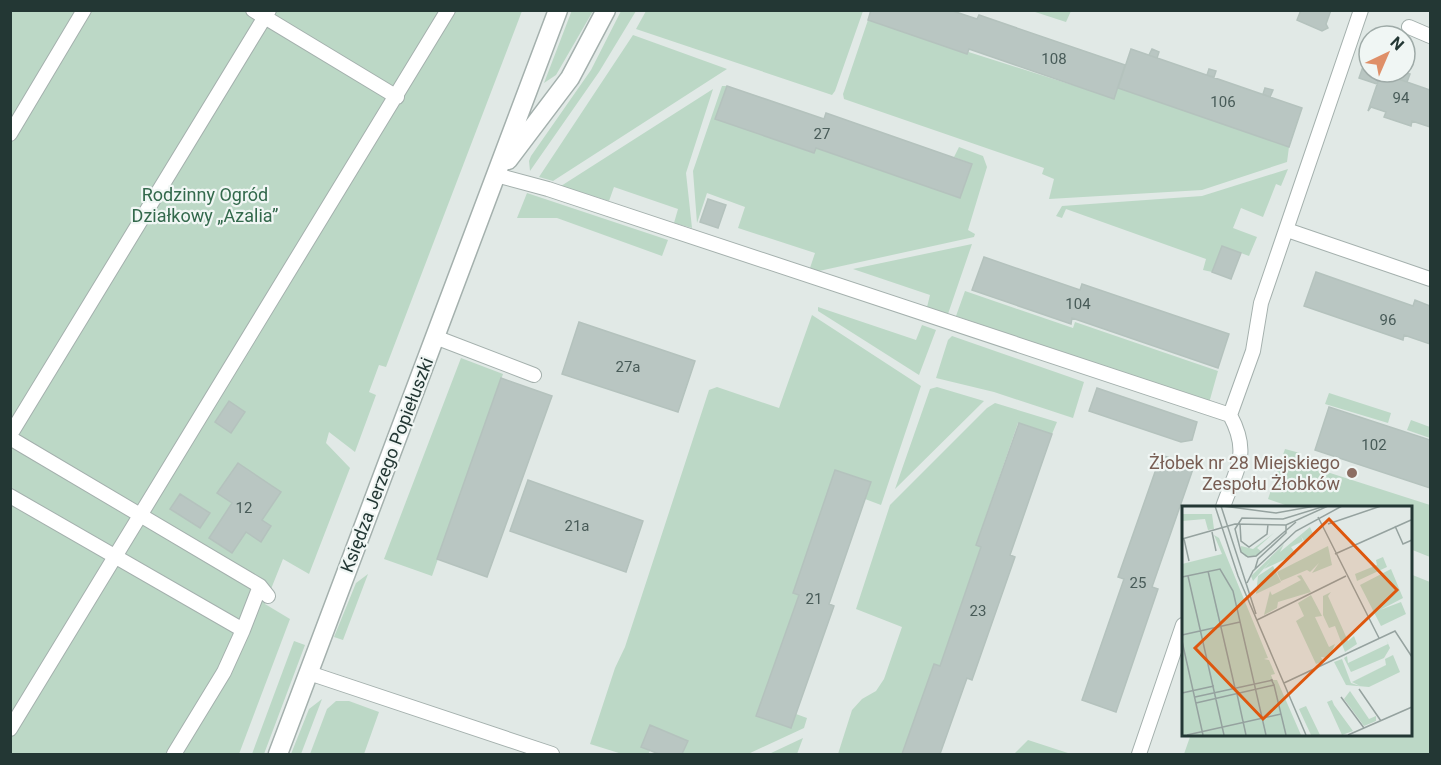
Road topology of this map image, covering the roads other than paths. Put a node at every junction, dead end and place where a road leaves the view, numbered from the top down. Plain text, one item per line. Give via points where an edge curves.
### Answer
1 (84, 10) edge
2 (448, 10) edge
3 (558, 10) edge
4 (606, 10) edge
5 (1361, 10) edge
6 (262, 13) edge
7 (1417, 30) edge
8 (1431, 36) edge
9 (397, 98) junction
10 (10, 134) edge
11 (496, 176) junction
12 (1287, 230) junction
13 (1431, 279) edge
14 (435, 337) junction
15 (534, 375) dead end
16 (1230, 415) junction
17 (10, 437) edge
18 (10, 496) edge
19 (1223, 506) edge
20 (141, 515) junction
21 (115, 558) junction
22 (1182, 628) edge
23 (243, 630) junction
24 (309, 673) junction
25 (10, 729) edge
26 (174, 754) edge
27 (278, 754) edge
28 (552, 754) edge
29 (1139, 754) edge

1 - 10 lane
2 - 9 lane
3 - 11 street, Księdza Jerzego Popiełuszki
4 - 11 street, Księdza Jerzego Popiełuszki via 570,78
5 - 12 lane
6 - 9 lane
6 - 17 lane
7 - 8 lane
9 - 20 lane
11 - 14 street, Księdza Jerzego Popiełuszki
11 - 16 lane via 548,189
12 - 13 lane
12 - 16 lane via 1261,303 1253,351
14 - 15 lane
14 - 24 street, Księdza Jerzego Popiełuszki
16 - 19 lane via 1241,435 1243,452
17 - 20 lane
18 - 21 lane
20 - 21 lane
20 - 23 lane via 264,591
21 - 23 lane
21 - 25 lane
22 - 29 lane
23 - 26 lane via 224,672
24 - 27 street, Księdza Jerzego Popiełuszki
24 - 28 lane

